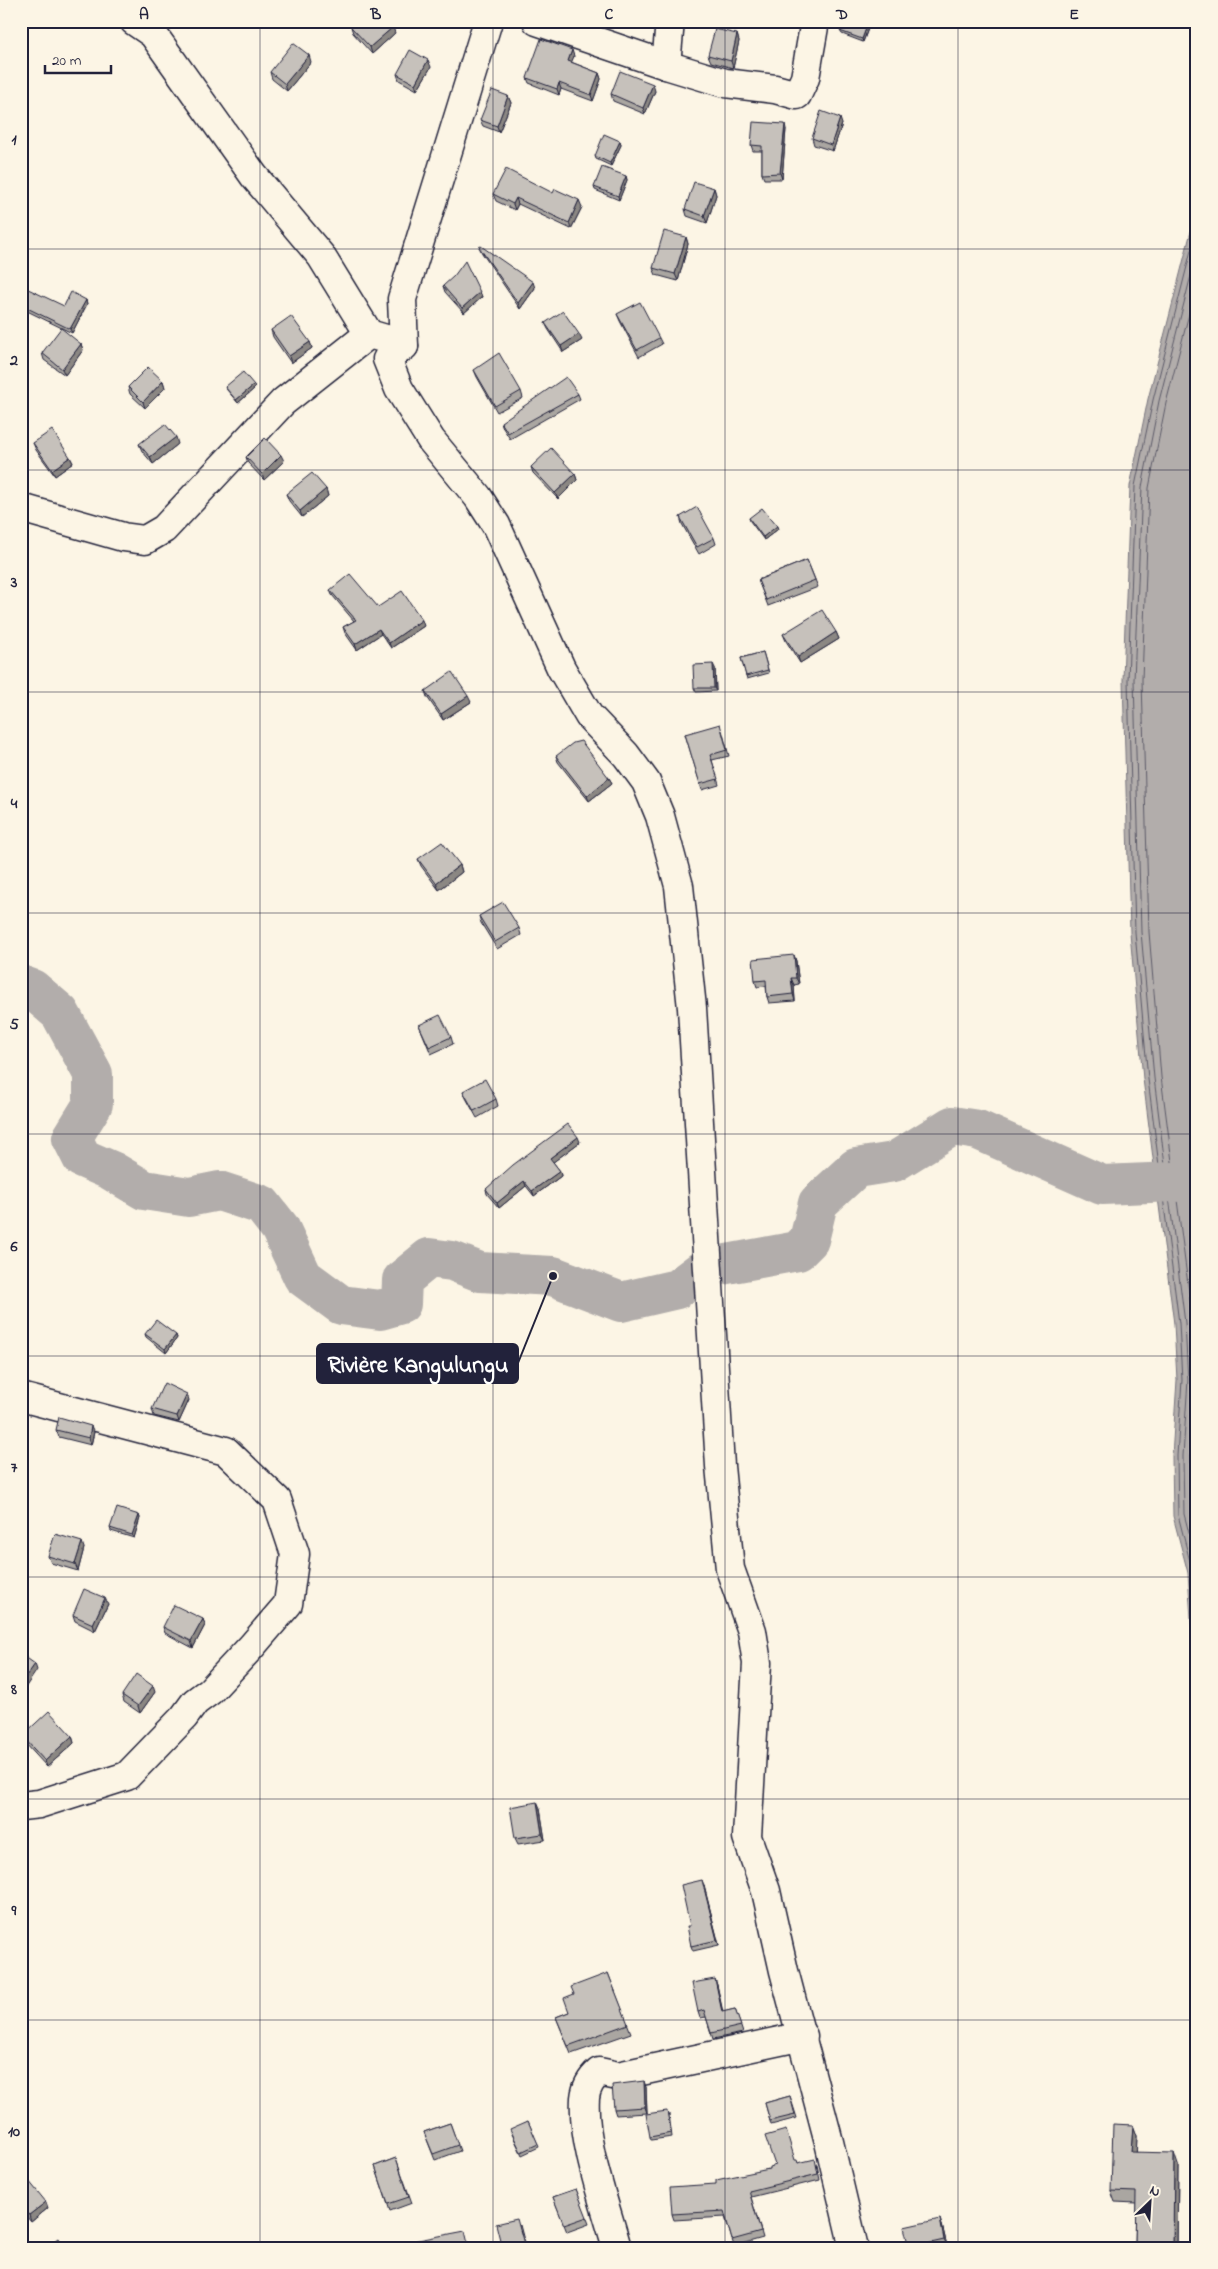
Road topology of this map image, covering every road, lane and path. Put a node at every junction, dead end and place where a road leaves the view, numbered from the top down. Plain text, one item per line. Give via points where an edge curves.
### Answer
1 (134, 21) edge
2 (488, 21) edge
3 (537, 21) edge
4 (670, 21) edge
5 (815, 21) edge
6 (666, 65) junction
7 (369, 334) junction
8 (404, 346) junction
9 (21, 508) edge
10 (21, 1397) edge
11 (21, 1806) edge
12 (803, 2036) junction
13 (617, 2248) edge
14 (854, 2248) edge

1 - 7 street via 154,34 254,176 321,256
2 - 8 street via 402,299
3 - 6 street
4 - 6 street
5 - 6 street via 805,78 797,95 775,88 725,83
7 - 8 street
7 - 9 street via 284,402 164,530 153,537 139,540 123,537
8 - 12 street via 387,359 399,389 431,440 478,497 496,525 561,668 589,716 626,755 646,782 660,816 679,886 692,1008 720,1466 730,1569 752,1630 757,1663 747,1837 766,1891
10 - 11 street via 226,1451 277,1500 295,1554 288,1604 127,1776 39,1804
12 - 13 street via 618,2076 599,2072 590,2081 585,2097 588,2139
12 - 14 street

